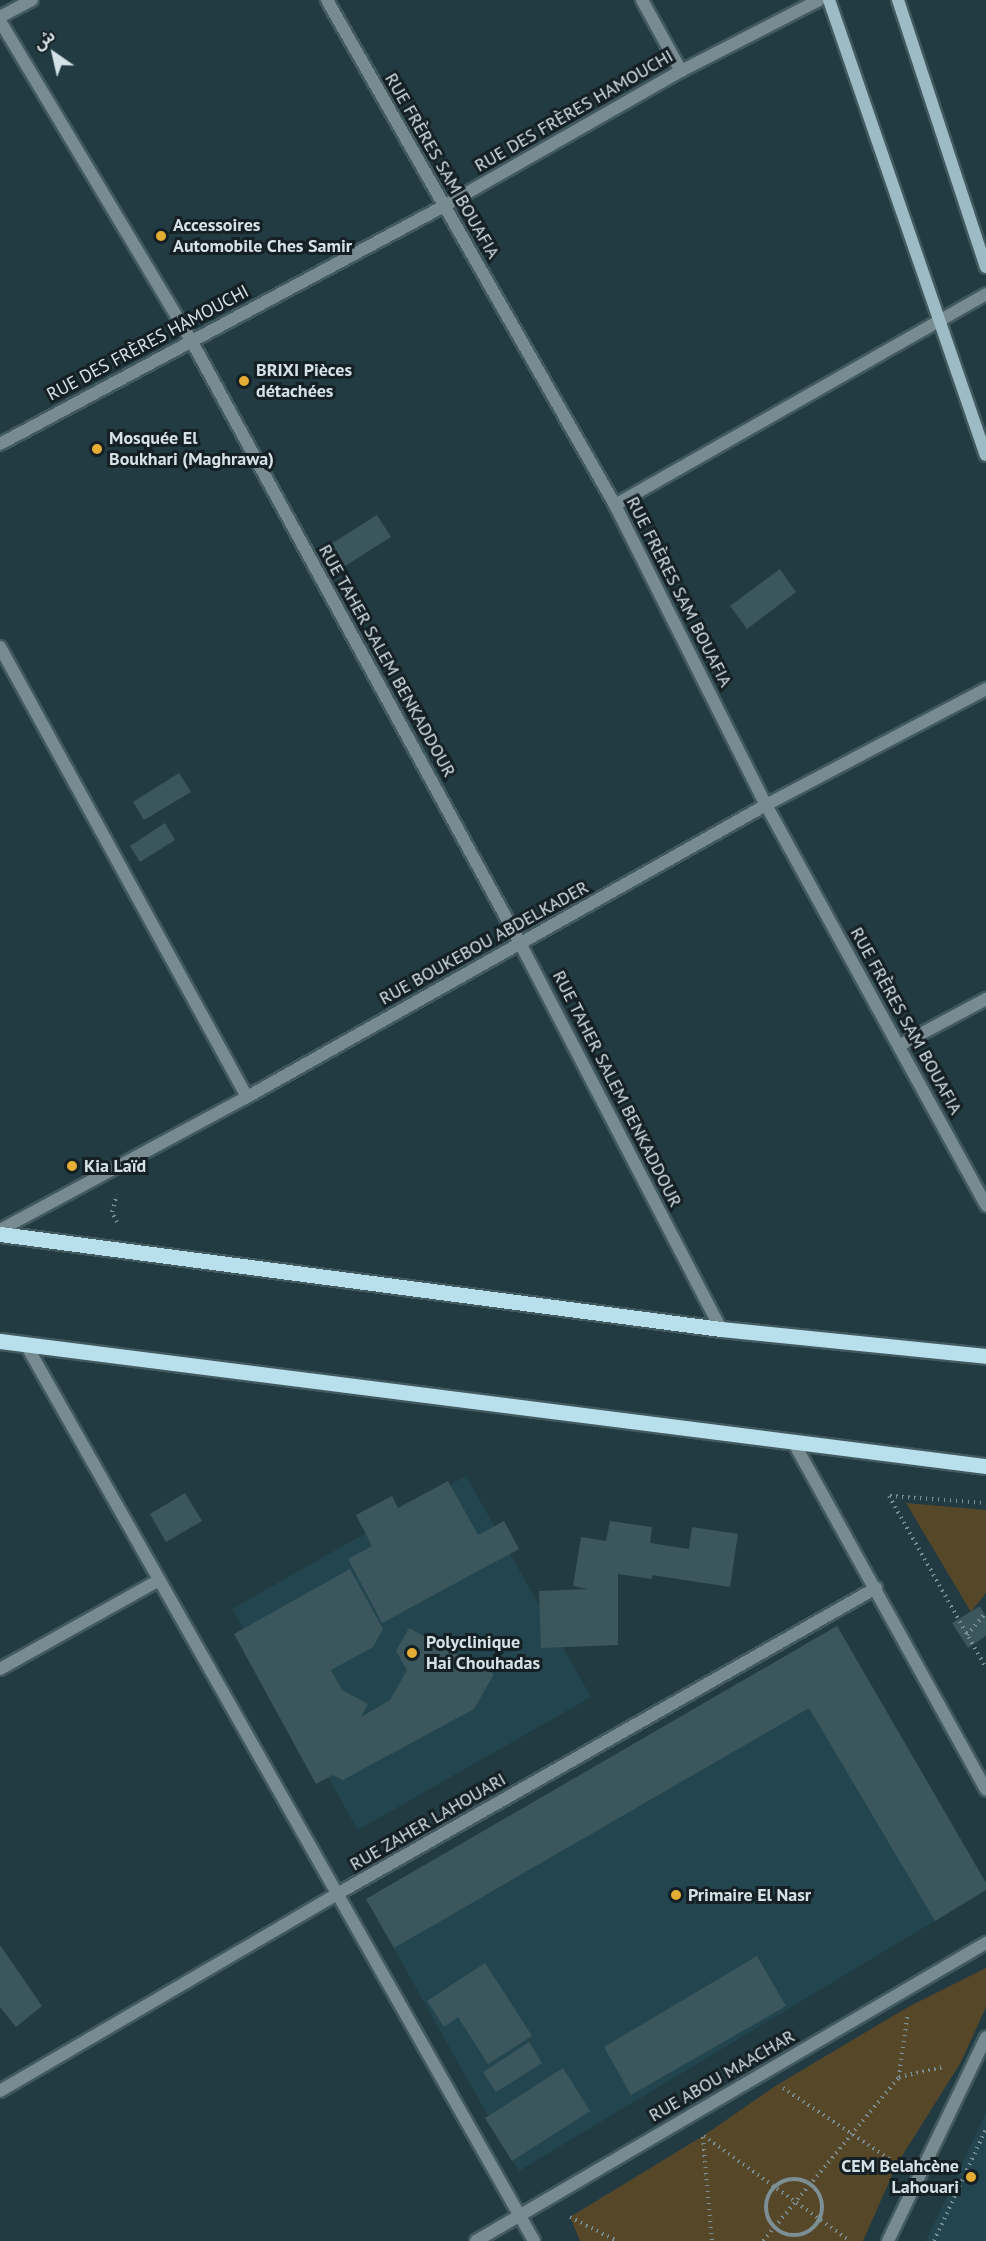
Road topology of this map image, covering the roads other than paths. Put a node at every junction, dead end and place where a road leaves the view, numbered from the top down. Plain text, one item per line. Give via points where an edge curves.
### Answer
1 (32, 0) edge
2 (327, 0) edge
3 (642, 0) edge
4 (819, 0) edge
5 (829, 0) edge
6 (898, 0) edge
7 (0, 19) edge
8 (681, 71) junction
9 (444, 206) junction
10 (986, 267) edge
11 (986, 294) edge
12 (939, 324) junction
13 (191, 339) junction
14 (0, 444) edge
15 (986, 455) edge
16 (615, 505) junction
17 (0, 647) edge
18 (986, 689) edge
19 (766, 805) junction
20 (520, 943) junction
21 (986, 999) edge
22 (900, 1045) junction
23 (247, 1096) junction
24 (986, 1206) edge
25 (0, 1232) edge
26 (721, 1329) junction
27 (0, 1341) edge
28 (25, 1343) junction
29 (986, 1356) edge
30 (795, 1445) junction
31 (986, 1466) edge
32 (159, 1580) junction
33 (876, 1588) junction
34 (0, 1669) edge
35 (986, 1790) edge
36 (337, 1894) junction
37 (986, 1942) edge
38 (986, 2037) edge
39 (0, 2091) edge
40 (520, 2216) junction
41 (476, 2241) edge
42 (534, 2241) edge
43 (888, 2241) edge

1 - 7 street
2 - 9 street, RUE FRÈRES SAM BOUAFIA
3 - 8 street
4 - 8 street, RUE DES FRÈRES HAMOUCHI
5 - 12 main road
6 - 10 main road
7 - 13 street, RUE TAHER SALEM BENKADDOUR
8 - 9 street, RUE DES FRÈRES HAMOUCHI
9 - 13 street, RUE DES FRÈRES HAMOUCHI
9 - 16 street, RUE FRÈRES SAM BOUAFIA
11 - 12 street
12 - 15 main road
12 - 16 street
13 - 14 street, RUE DES FRÈRES HAMOUCHI
13 - 20 street, RUE TAHER SALEM BENKADDOUR
16 - 19 street, RUE FRÈRES SAM BOUAFIA
17 - 23 street
18 - 19 street, RUE BOUKEBOU ABDELKADER
19 - 20 street, RUE BOUKEBOU ABDELKADER
19 - 22 street, RUE FRÈRES SAM BOUAFIA
20 - 23 street, RUE BOUKEBOU ABDELKADER
20 - 26 street, RUE TAHER SALEM BENKADDOUR
21 - 22 street
22 - 24 street, RUE FRÈRES SAM BOUAFIA
23 - 25 street, RUE BOUKEBOU ABDELKADER
25 - 26 main road
26 - 29 main road
27 - 28 main road
28 - 30 main road
28 - 32 street
30 - 31 main road
30 - 33 street
32 - 34 street
32 - 36 street
33 - 35 street
33 - 36 street, RUE ZAHER LAHOUARI
36 - 39 street, RUE ZAHER LAHOUARI
36 - 40 street
37 - 40 street, RUE ABOU MAACHAR
38 - 43 street
40 - 41 street, RUE ABOU MAACHAR
40 - 42 street

